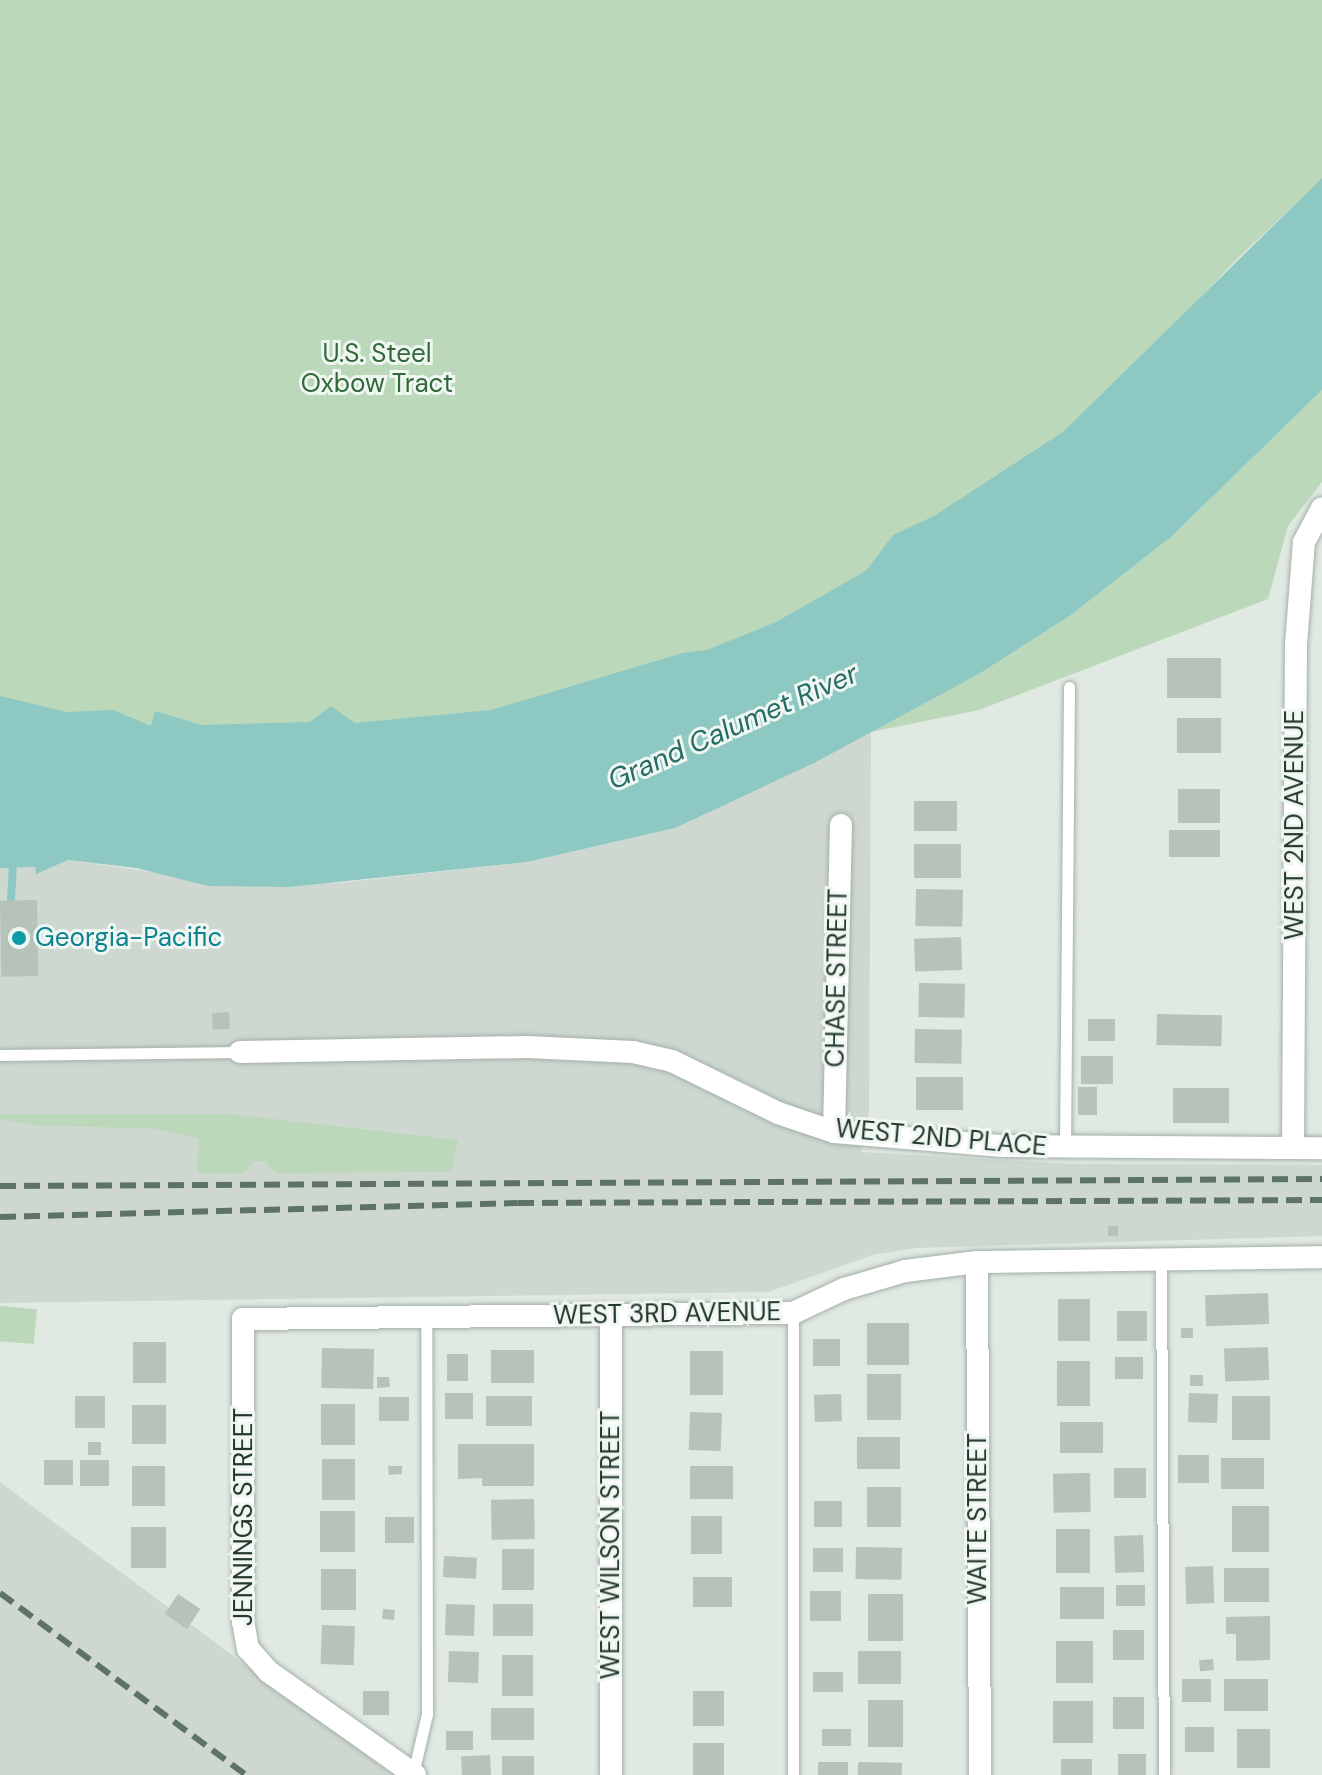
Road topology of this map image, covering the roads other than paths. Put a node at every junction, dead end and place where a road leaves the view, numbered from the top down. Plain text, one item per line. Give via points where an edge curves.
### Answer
1 (1322, 508) edge
2 (1069, 687) dead end
3 (841, 825) dead end
4 (240, 1052) joint
5 (0, 1055) edge
6 (834, 1132) junction
7 (1065, 1148) junction
8 (1293, 1148) junction
9 (1322, 1148) edge
10 (1322, 1257) edge
11 (1161, 1260) junction
12 (977, 1262) junction
13 (793, 1313) junction
14 (611, 1315) junction
15 (426, 1317) junction
16 (243, 1319) joint
17 (414, 1775) edge
18 (611, 1775) edge
19 (793, 1775) edge
20 (980, 1775) edge
21 (1164, 1775) edge

1 - 8 street, WEST 2ND AVENUE via 1304,542 1296,645
2 - 7 lane
3 - 6 street, CHASE STREET
4 - 5 lane
4 - 6 street, WEST 2ND PLACE via 528,1047 633,1052 672,1061 778,1113
6 - 7 street, WEST 2ND PLACE
7 - 8 street, WEST 2ND PLACE
8 - 9 street, WEST 2ND PLACE
10 - 11 street, WEST 3RD AVENUE
11 - 12 street, WEST 3RD AVENUE
11 - 21 lane
12 - 13 street, WEST 3RD AVENUE via 905,1271 844,1289
12 - 20 street, WAITE STREET
13 - 14 street, WEST 3RD AVENUE
13 - 19 lane
14 - 15 street, WEST 3RD AVENUE
14 - 18 street, WEST WILSON STREET
15 - 16 street, WEST 3RD AVENUE
15 - 17 lane via 427,1714
16 - 17 street, JENNINGS STREET via 246,1643 269,1672

